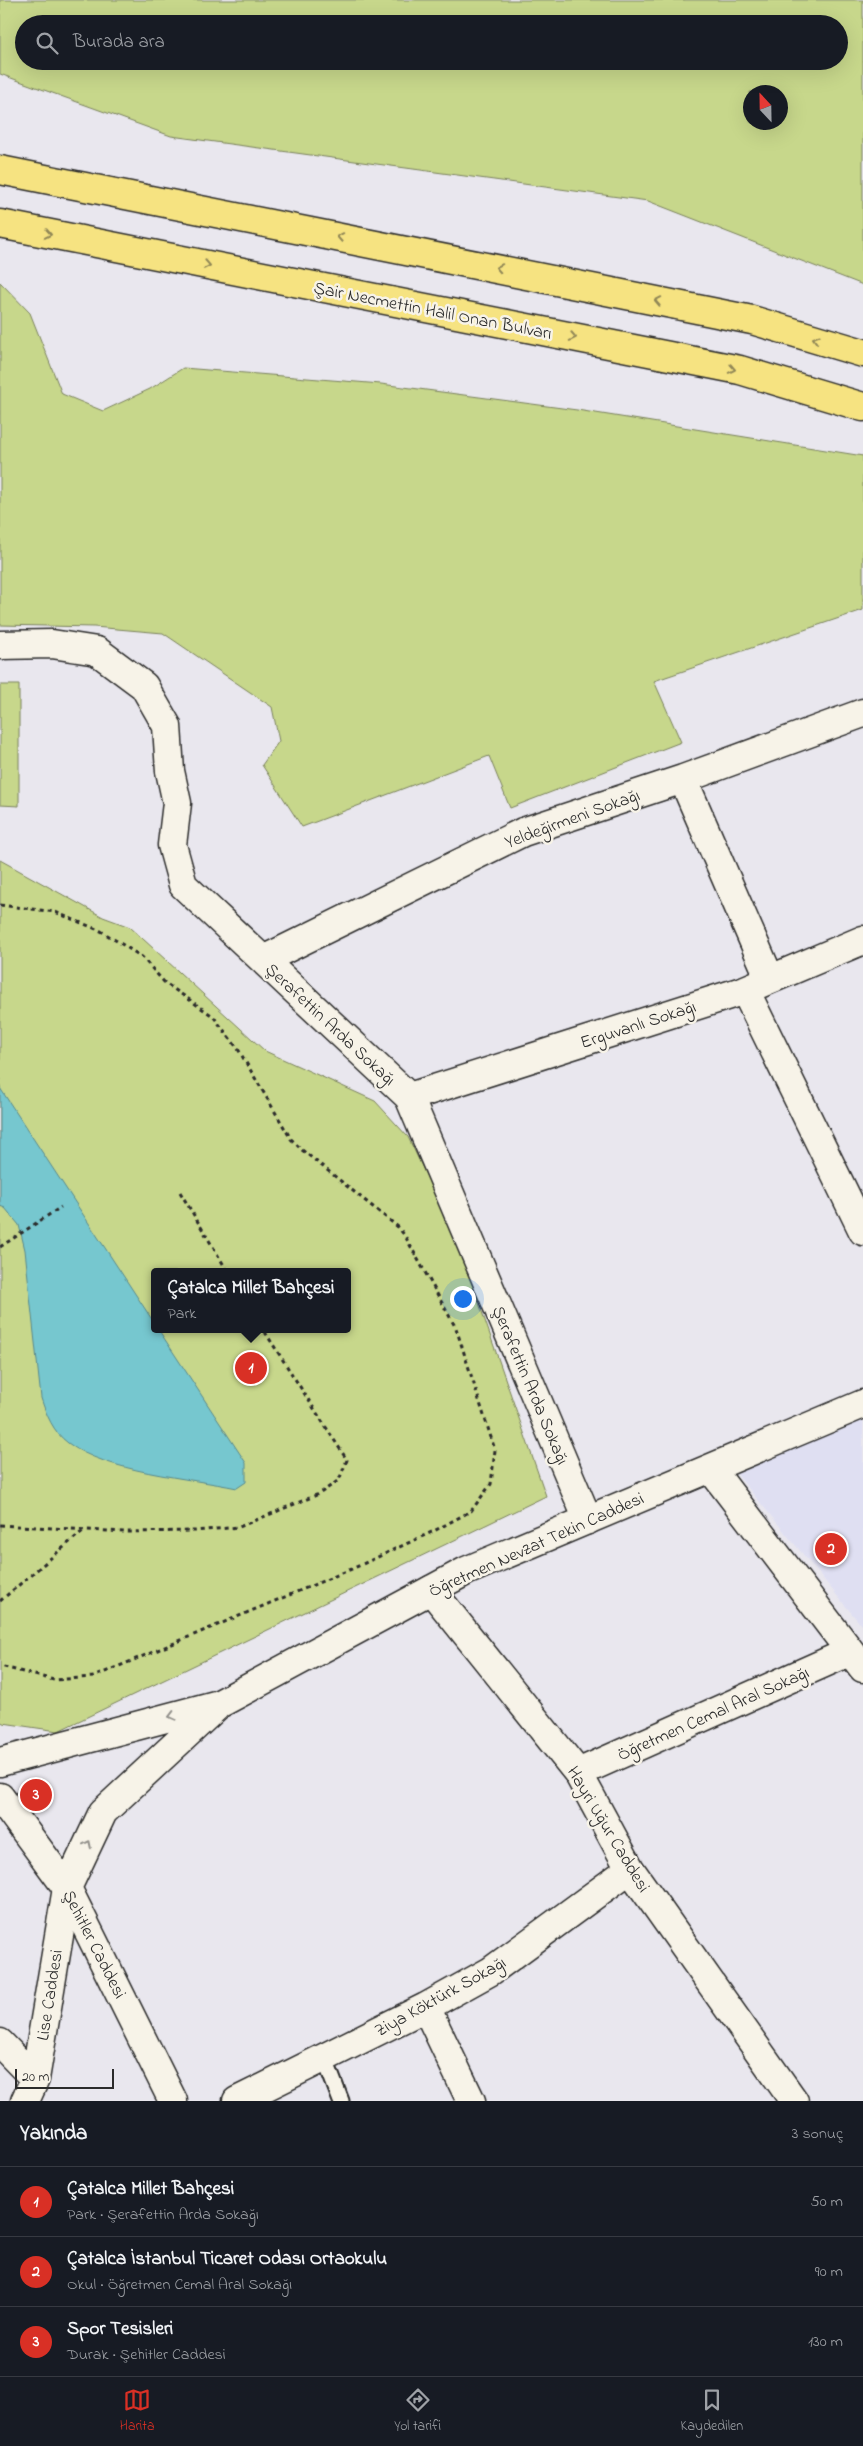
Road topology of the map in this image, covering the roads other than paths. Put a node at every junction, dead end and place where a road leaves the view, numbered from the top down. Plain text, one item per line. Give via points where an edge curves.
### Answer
1 (0, 170) edge
2 (0, 224) edge
3 (863, 353) edge
4 (863, 406) edge
5 (0, 645) edge
6 (863, 713) edge
7 (683, 779) junction
8 (863, 940) edge
9 (263, 960) junction
10 (770, 979) junction
11 (745, 990) junction
12 (409, 1097) junction
13 (854, 1188) edge
14 (863, 1231) edge
15 (863, 1404) edge
16 (711, 1469) junction
17 (588, 1520) junction
18 (431, 1590) junction
19 (856, 1660) edge
20 (219, 1704) junction
21 (0, 1762) edge
22 (578, 1773) junction
23 (0, 1797) edge
24 (630, 1869) junction
25 (67, 1888) junction
26 (426, 2006) junction
27 (0, 2043) edge
28 (324, 2057) junction
29 (30, 2090) edge
30 (173, 2101) edge
31 (237, 2101) edge
32 (341, 2101) edge
33 (471, 2101) edge
34 (794, 2101) edge

3 -> 1 main road via 752,320
2 -> 4 main road, Şair Necmettin Halil Onan Bulvarı via 740,370
5 - 9 street, Şerafettin Arda Sokağı via 52,644 97,651 144,686 167,726 170,771 177,803 172,845 183,885
6 - 7 street, Yeldeğirmeni Sokağı
7 - 9 street, Yeldeğirmeni Sokağı via 523,832
7 - 10 street
8 - 10 street, Erguvanlı Sokağı
9 - 12 street, Şerafettin Arda Sokağı
10 - 11 street, Erguvanlı Sokağı
11 - 12 street, Erguvanlı Sokağı
11 - 13 street
12 - 17 street, Şerafettin Arda Sokağı
13 - 14 street
15 - 16 street, Öğretmen Nevzat Tekin Caddesi
16 - 17 street, Öğretmen Nevzat Tekin Caddesi
16 - 19 street
17 - 18 street, Öğretmen Nevzat Tekin Caddesi via 466,1571
18 - 20 street, Öğretmen Nevzat Tekin Caddesi
18 - 22 street, Hayri Uğur Caddesi
19 - 22 street, Öğretmen Cemal Aral Sokağı
20 -> 21 street
25 -> 20 street, Lise Caddesi via 104,1812
22 - 24 street, Hayri Uğur Caddesi
23 - 25 street, Şehitler Caddesi
24 - 26 street, Ziya Köktürk Sokağı via 491,1971
24 - 34 street, Hayri Uğur Caddesi
25 - 29 street, Lise Caddesi
25 - 30 street, Şehitler Caddesi
26 - 28 street, Ziya Köktürk Sokağı
26 - 33 street
27 - 29 street
28 - 31 street, Ziya Köktürk Sokağı
28 - 32 lane

